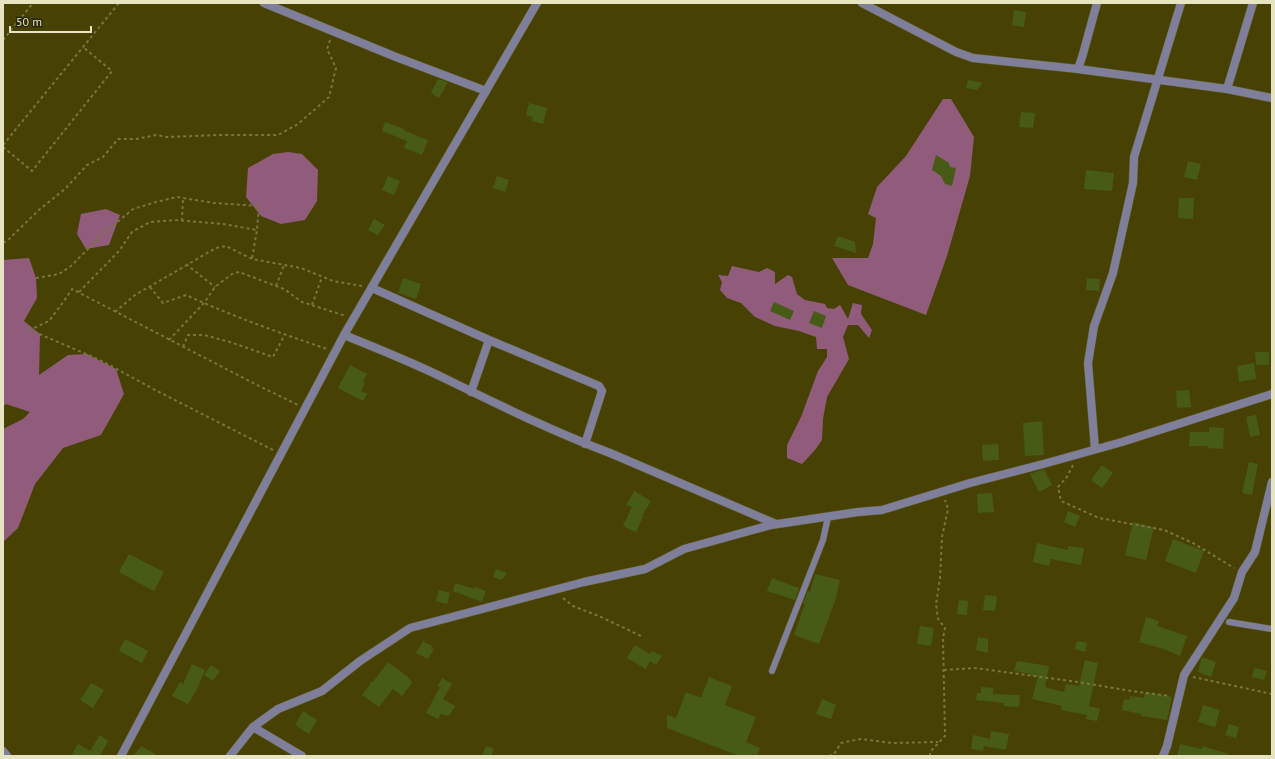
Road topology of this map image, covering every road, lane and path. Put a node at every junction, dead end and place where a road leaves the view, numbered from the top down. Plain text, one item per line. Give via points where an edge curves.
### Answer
1 (33, 3) edge
2 (119, 3) edge
3 (264, 3) edge
4 (537, 3) edge
5 (862, 3) edge
6 (1097, 3) edge
7 (1181, 3) edge
8 (1253, 3) edge
9 (332, 31) junction
10 (3, 40) edge
11 (83, 47) junction
12 (1078, 70) junction
13 (1158, 80) junction
14 (1227, 89) junction
15 (486, 91) junction
16 (1272, 98) edge
17 (3, 146) edge
18 (183, 198) junction
19 (182, 221) junction
20 (257, 230) junction
21 (3, 243) edge
22 (252, 259) junction
23 (186, 264) junction
24 (284, 265) junction
25 (322, 276) junction
26 (36, 278) dead end
27 (150, 286) junction
28 (276, 286) junction
29 (215, 287) junction
30 (372, 288) junction
31 (79, 292) junction
32 (204, 303) junction
33 (312, 305) junction
34 (115, 312) junction
35 (353, 319) junction
36 (285, 334) junction
37 (344, 335) junction
38 (169, 340) junction
39 (488, 340) junction
40 (183, 347) junction
41 (335, 352) junction
42 (471, 392) junction
43 (1272, 394) edge
44 (306, 408) junction
45 (585, 444) junction
46 (1095, 449) junction
47 (281, 454) junction
48 (1074, 455) junction
49 (1272, 482) edge
50 (940, 492) junction
51 (828, 517) junction
52 (777, 524) junction
53 (1242, 572) junction
54 (554, 590) junction
55 (1229, 622) dead end
56 (1272, 629) edge
57 (640, 636) dead end
58 (944, 670) junction
59 (772, 671) dead end
60 (1184, 675) junction
61 (1272, 694) edge
62 (1178, 697) junction
63 (253, 727) junction
64 (939, 742) junction
65 (3, 751) edge
66 (7, 756) edge
67 (121, 756) edge
68 (230, 756) edge
69 (302, 756) edge
70 (829, 756) edge
71 (930, 756) edge
72 (1164, 756) edge

1 - 10 path
2 - 11 path
3 - 9 street
4 - 15 street
5 - 12 street via 956,52 973,58
6 - 12 street
7 - 13 street
8 - 14 street
9 - 15 street
9 - 21 path via 328,49 336,68 330,97 298,124 278,136 156,135 118,139 103,157 87,166 65,189
11 - 17 path
11 - 17 path via 112,71 32,171
12 - 13 street
13 - 14 street
13 - 46 street via 1134,158 1133,183 1114,274 1094,326 1088,364
14 - 16 street
15 - 30 street
18 - 19 path
18 - 20 path via 259,206
18 - 26 path via 163,200 133,209 71,266 59,274
19 - 20 path
19 - 31 path via 150,222 132,232 119,251
20 - 22 path
22 - 23 path via 226,246 216,248
22 - 24 path
23 - 27 path
23 - 29 path
24 - 25 path
24 - 28 path
25 - 30 path via 333,281
25 - 33 path
27 - 32 path via 163,303 186,295
27 - 34 path
28 - 29 path via 239,272 232,274
28 - 33 path via 302,302
29 - 32 path
30 - 35 street
30 - 39 street
31 - 34 path
31 - 47 path via 72,288 48,321 30,330 100,360
32 - 36 path
32 - 38 path
33 - 35 path
34 - 38 path
35 - 37 street
36 - 40 path via 273,357 204,335 188,335
36 - 41 path
37 - 41 street
37 - 42 street via 447,379
38 - 40 path
39 - 42 street
39 - 45 street via 601,387 602,391
40 - 44 path
41 - 44 street
42 - 45 street
43 - 46 street
44 - 47 street
45 - 52 street
46 - 48 street
47 - 67 street
48 - 50 street
48 - 53 path via 1073,466 1058,487 1061,501 1099,518 1164,530 1193,543
49 - 53 street via 1255,552
50 - 51 street via 882,510
50 - 58 path via 948,509 942,537 936,604 938,619 945,628
51 - 52 street
51 - 59 lane via 823,540
52 - 54 street via 684,549 645,569
53 - 60 street via 1234,598
54 - 57 path via 573,606
54 - 63 street via 410,628 360,661 322,691 278,709
55 - 56 lane
58 - 62 path via 976,668
58 - 64 path via 945,736
60 - 61 path
60 - 62 street
62 - 72 street
63 - 68 street
63 - 69 street
64 - 70 path via 893,743 860,739 841,743 834,754
64 - 71 path via 930,752
65 - 66 street

